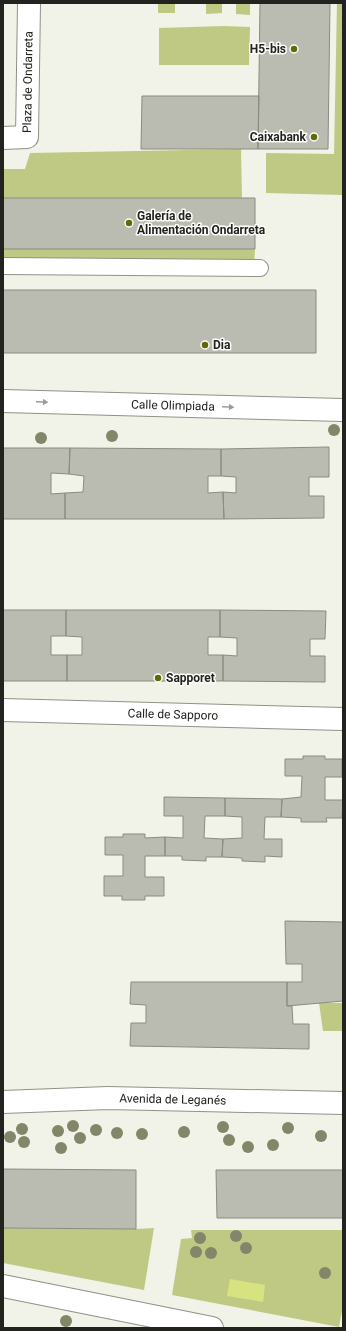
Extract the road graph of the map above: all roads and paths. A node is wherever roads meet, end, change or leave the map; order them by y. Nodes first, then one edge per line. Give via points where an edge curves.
1 (29, 3) edge
2 (3, 138) edge
3 (3, 266) edge
4 (260, 268) dead end
5 (3, 401) edge
6 (343, 410) edge
7 (3, 710) edge
8 (343, 719) edge
9 (3, 1102) edge
10 (343, 1103) edge
11 (3, 1286) edge
12 (154, 1323) edge
13 (212, 1328) edge

1 - 2 street, Plaza de Ondarreta via 27,137
3 - 4 street
5 -> 6 street, Calle Olimpiada
7 - 8 street, Calle de Sapporo
9 - 10 street, Avenida de Leganés via 108,1098
11 - 12 street
12 - 13 street

